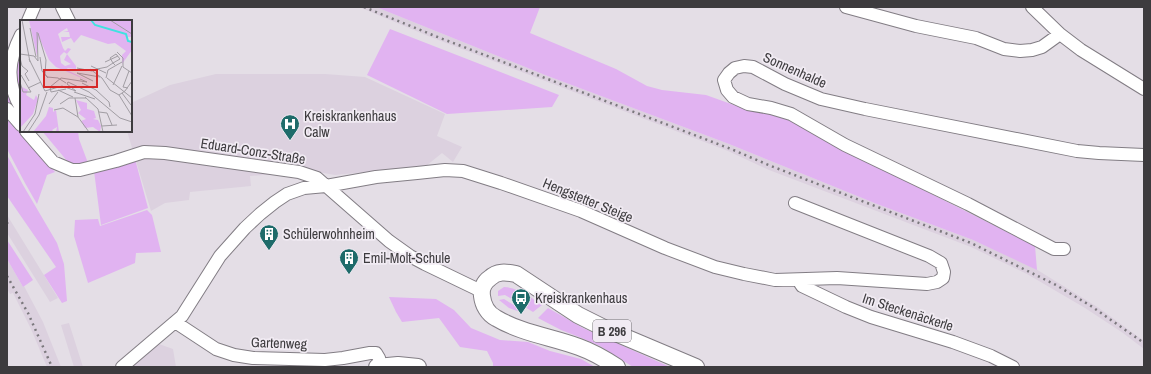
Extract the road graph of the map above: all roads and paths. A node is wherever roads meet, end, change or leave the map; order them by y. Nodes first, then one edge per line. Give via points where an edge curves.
1 (34, 7) edge
2 (62, 7) edge
3 (846, 7) edge
4 (1032, 7) edge
5 (28, 20) edge
6 (68, 20) edge
7 (1060, 34) junction
8 (20, 38) edge
9 (1144, 88) edge
10 (20, 106) edge
11 (7, 109) edge
12 (20, 124) edge
13 (27, 132) edge
14 (38, 132) edge
15 (1144, 155) edge
16 (72, 170) junction
17 (326, 186) junction
18 (795, 203) dead end
19 (1064, 249) dead end
20 (798, 280) junction
21 (481, 291) junction
22 (175, 322) junction
23 (381, 366) edge
24 (122, 367) edge
25 (377, 367) edge
26 (418, 367) edge
27 (617, 367) edge
28 (696, 367) edge
29 (1013, 367) edge

1 - 5 street
2 - 6 street
3 - 7 street via 916,26 976,38 1004,49 1032,50
4 - 7 street
7 - 9 street via 1098,61
8 - 10 street via 11,62 10,73 11,86
11 - 12 street
13 - 16 street via 53,162
14 - 16 street
15 - 19 street, Sonnenhalde via 1077,151 865,110 821,98 785,84 753,67 735,68 724,80 727,90 733,97 748,104 791,114 845,145 1054,249
16 - 17 street, Eduard-Conz-Straße via 144,152 165,152 299,172 317,178
17 - 20 street, Hengstetter Steige via 376,177 445,170 463,172 581,210 665,248 715,267 775,280
17 - 21 street, Eduard-Conz-Straße via 410,256
17 - 22 street, Hengstetter Steige via 304,188 287,194 260,214 220,256 182,316
18 - 20 street, Hengstetter Steige via 929,256 941,263 944,272 943,278 927,284 837,278
20 - 29 street, Im Steckenäckerle via 802,286 846,307 953,342
21 - 27 main road, B 296 via 486,309 495,318 582,347
21 - 28 main road, B 296 via 491,276 506,272 516,274 578,315
22 - 23 street, Gartenweg via 216,349 234,355 324,360 376,353
22 - 24 street, Hengstetter Steige
23 - 25 main road
23 - 26 main road

